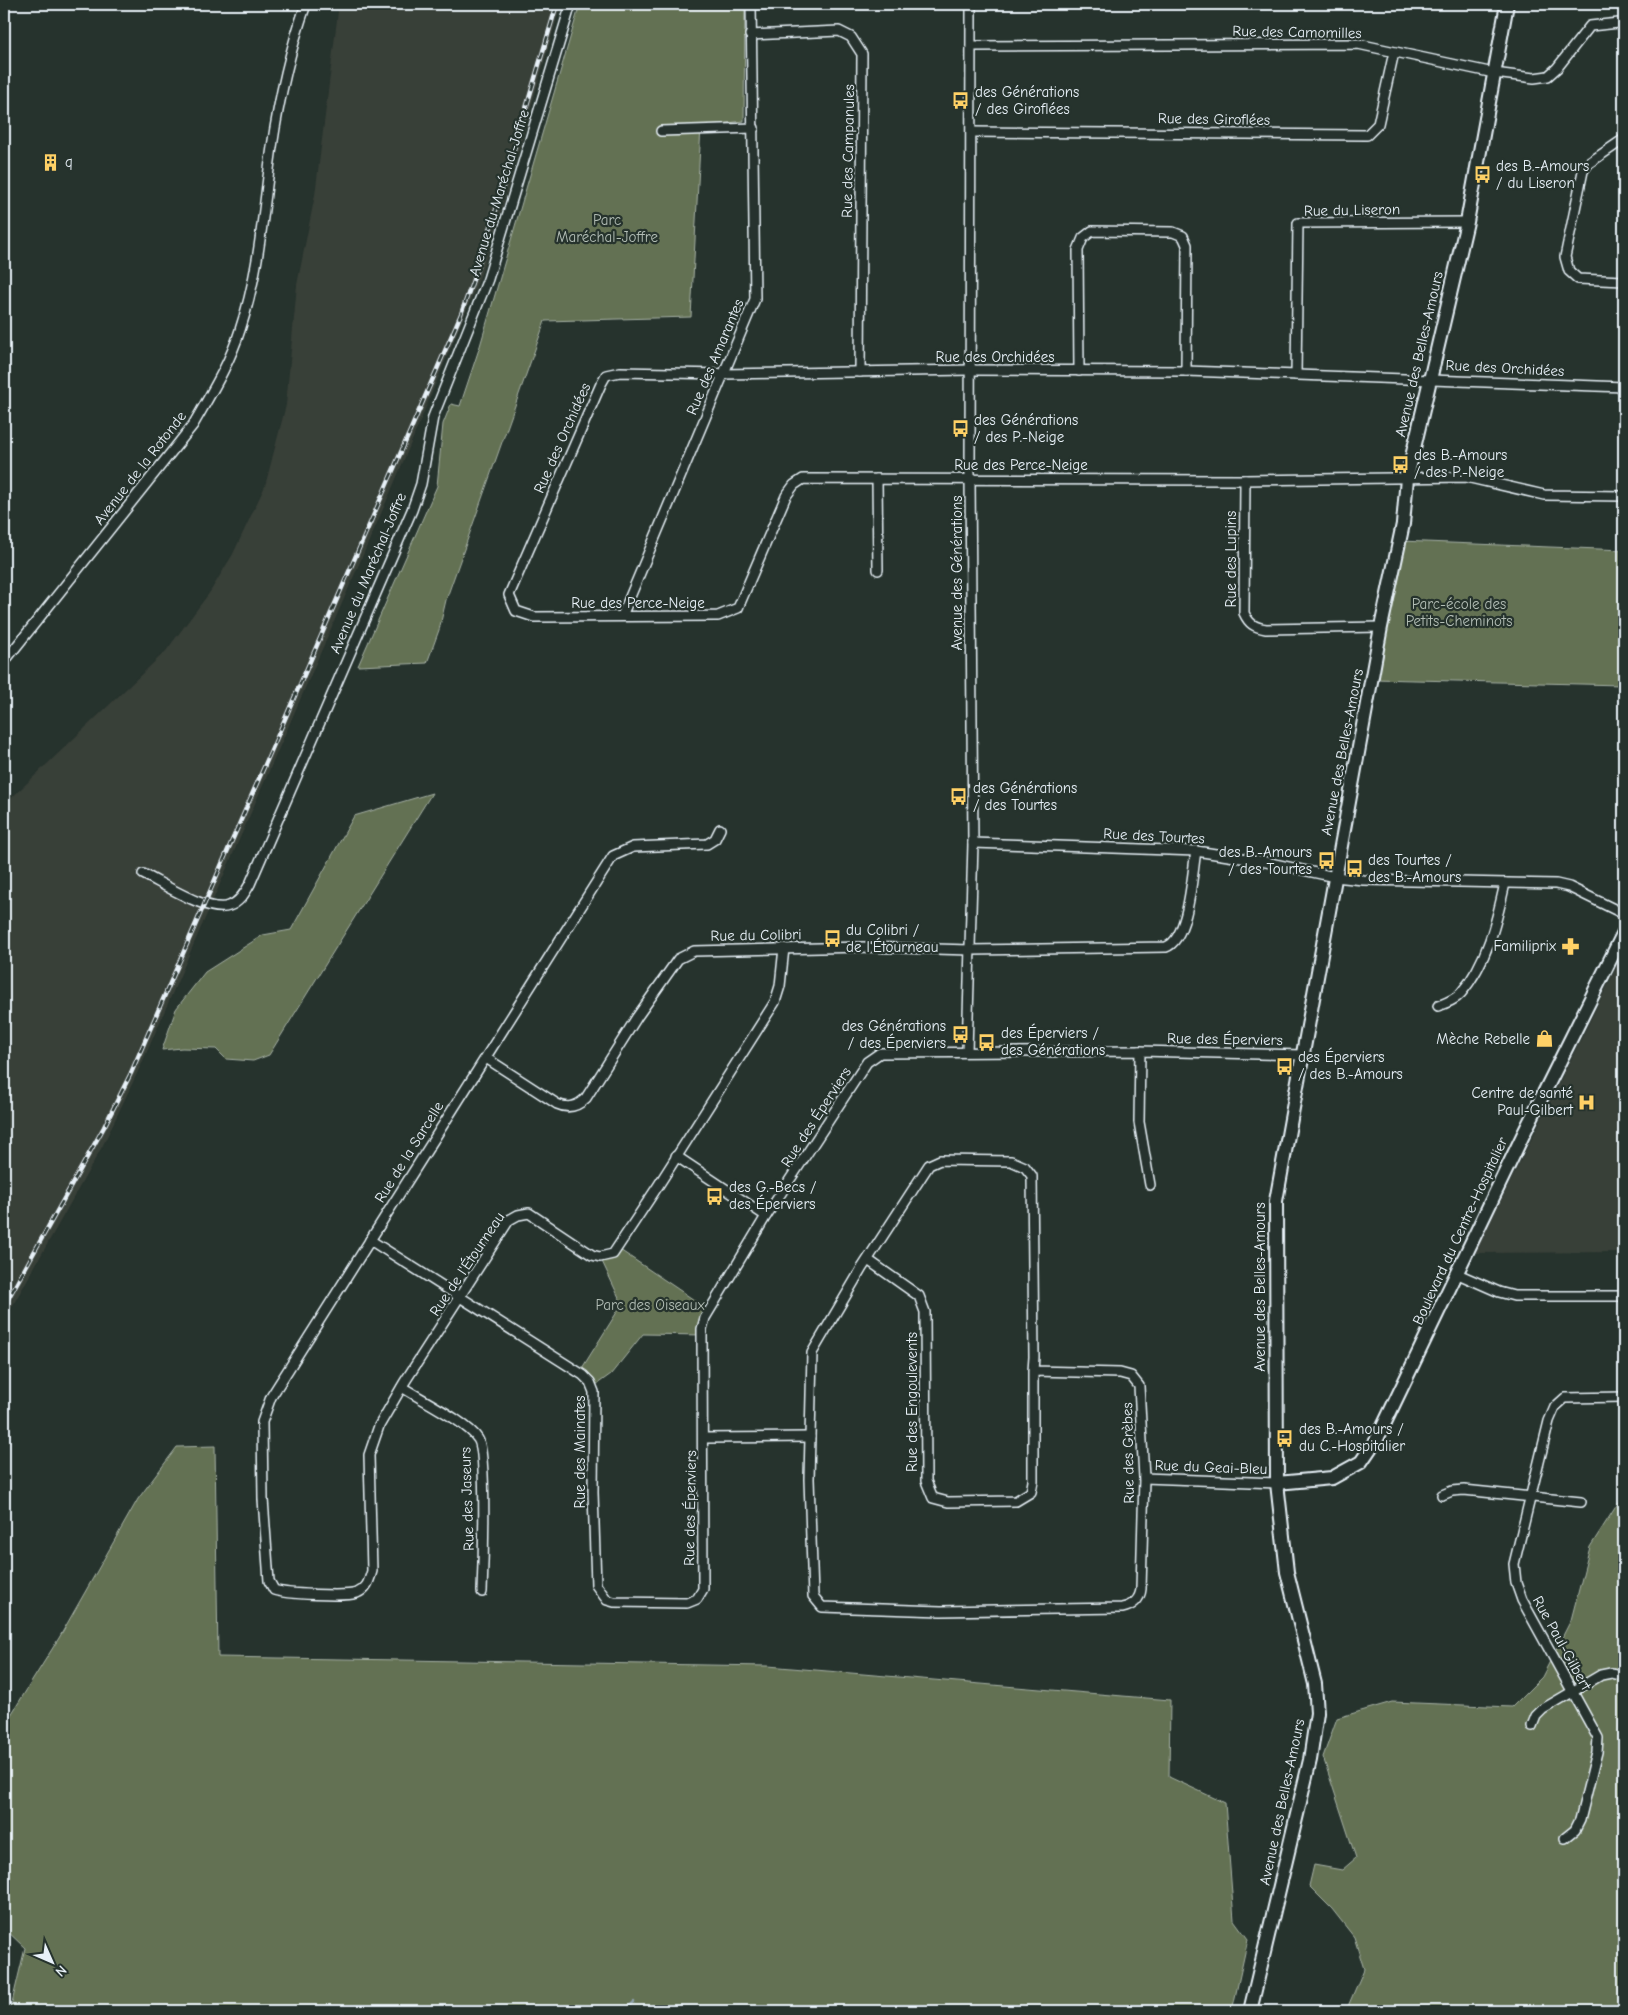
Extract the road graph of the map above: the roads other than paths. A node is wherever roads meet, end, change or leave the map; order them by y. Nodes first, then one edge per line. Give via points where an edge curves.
1 (306, 4) edge
2 (571, 4) edge
3 (751, 4) edge
4 (971, 4) edge
5 (1507, 4) edge
6 (1624, 25) edge
7 (750, 35) junction
8 (972, 46) junction
9 (1394, 52) junction
10 (1494, 73) junction
11 (754, 128) junction
12 (661, 131) dead end
13 (972, 132) junction
14 (1624, 139) edge
15 (1467, 222) junction
16 (1624, 281) edge
17 (970, 370) junction
18 (1079, 371) junction
19 (1186, 371) junction
20 (860, 372) junction
21 (722, 374) junction
22 (1296, 374) junction
23 (1431, 379) junction
24 (1624, 387) edge
25 (1407, 478) junction
26 (970, 479) junction
27 (877, 480) junction
28 (1245, 480) junction
29 (1624, 496) edge
30 (878, 570) dead end
31 (509, 595) joint
32 (622, 616) junction
33 (1381, 627) junction
34 (4, 662) edge
35 (720, 829) dead end
36 (974, 843) junction
37 (1196, 851) junction
38 (143, 874) dead end
39 (1335, 877) junction
40 (1506, 883) junction
41 (1624, 914) edge
42 (1624, 932) edge
43 (784, 948) junction
44 (970, 950) junction
45 (1438, 1006) dead end
46 (1140, 1050) junction
47 (967, 1051) junction
48 (1302, 1055) junction
49 (486, 1058) junction
50 (676, 1156) junction
51 (1150, 1185) dead end
52 (766, 1216) junction
53 (370, 1240) junction
54 (868, 1260) junction
55 (1458, 1274) junction
56 (1624, 1296) edge
57 (460, 1297) junction
58 (1033, 1371) junction
59 (402, 1387) junction
60 (1624, 1397) edge
61 (810, 1437) junction
62 (704, 1438) junction
63 (1144, 1478) junction
64 (1277, 1483) junction
65 (1442, 1495) dead end
66 (1531, 1497) junction
67 (1581, 1502) dead end
68 (274, 1590) joint
69 (482, 1592) dead end
70 (697, 1599) joint
71 (1622, 1675) dead end
72 (1573, 1692) junction
73 (1532, 1726) dead end
74 (1565, 1838) dead end
75 (1250, 2011) edge

1 - 34 street, Avenue de la Rotonde via 289,58 272,147 260,255 240,332 193,425
2 - 38 street, Avenue du Maréchal-Joffre via 488,279 433,417 421,484 412,510 250,884 239,900 220,908 199,902
3 - 7 street, Rue des Amarantes
4 - 8 street, Avenue des Générations
5 - 10 street, Avenue des Belles-Amours
6 - 10 street, Rue des Camomilles via 1590,26 1548,76 1534,78
7 - 11 street, Rue des Amarantes
7 - 20 street, Rue des Campanules via 839,31 851,37 862,54
8 - 9 street, Rue des Camomilles via 1358,44
8 - 13 street, Avenue des Générations
9 - 10 street, Rue des Camomilles
9 - 13 street, Rue des Giroflées via 1378,124 1367,135
10 - 15 street, Avenue des Belles-Amours
11 - 12 street
11 - 21 street, Rue des Amarantes via 755,299
13 - 17 street, Avenue des Générations
14 - 16 street via 1589,163 1583,171 1566,257 1569,271 1578,279
15 - 22 street, Rue du Liseron via 1298,223
15 - 23 street, Avenue des Belles-Amours
17 - 18 street, Rue des Orchidées
17 - 20 street, Rue des Orchidées
17 - 26 street, Avenue des Générations
18 - 19 street, Rue des Orchidées
18 - 19 street via 1078,250 1083,238 1092,231 1173,232 1183,236 1187,245
19 - 22 street, Rue des Orchidées
20 - 21 street, Rue des Orchidées
21 - 31 street, Rue des Orchidées via 620,372 606,375
21 - 32 street, Rue des Amarantes
22 - 23 street, Rue des Orchidées
23 - 24 street, Rue des Orchidées
23 - 25 street, Avenue des Belles-Amours
25 - 28 street, Rue des Perce-Neige
25 - 29 street, Rue des Perce-Neige via 1466,477 1544,495
25 - 33 street, Avenue des Belles-Amours via 1403,524
26 - 27 street, Rue des Perce-Neige
26 - 28 street, Rue des Perce-Neige
26 - 36 street, Avenue des Générations
27 - 30 street
27 - 32 street, Rue des Perce-Neige via 803,479 794,485 786,496 738,608 718,616
28 - 33 street, Rue des Lupins via 1244,613 1249,623 1266,628
31 - 32 street, Rue des Perce-Neige via 516,611 534,617
33 - 39 street, Avenue des Belles-Amours
35 - 49 street, Rue de la Sarcelle via 715,839 706,844 633,847 613,856
36 - 37 street, Rue des Tourtes
36 - 44 street, Avenue des Générations
37 - 39 street, Rue des Tourtes
37 - 44 street, Rue du Colibri via 1182,930 1172,945
39 - 40 street, Rue des Tourtes
39 - 48 street, Avenue des Belles-Amours
40 - 41 street, Rue des Tourtes via 1568,887
40 - 45 street via 1494,932 1474,974 1461,994
42 - 55 street, Boulevard du Centre-Hospitalier
43 - 44 street, Rue du Colibri
43 - 49 street, Rue du Colibri via 694,951 678,959 586,1098 576,1106 557,1104
43 - 50 street, Rue de l'Étourneau via 780,986 774,1002
44 - 47 street, Avenue des Générations
46 - 47 street, Rue des Éperviers
46 - 48 street, Rue des Éperviers
46 - 51 street via 1139,1122
47 - 52 street, Rue des Éperviers via 874,1055
48 - 64 street, Avenue des Belles-Amours via 1276,1201
49 - 53 street, Rue de la Sarcelle
50 - 52 street
50 - 57 street, Rue de l'Étourneau via 613,1254 592,1255 529,1213 518,1214 509,1220
52 - 62 street, Rue des Éperviers via 703,1325
53 - 57 street, Rue des Mainates
53 - 68 street, Rue de la Sarcelle via 271,1397 263,1417 263,1500 269,1581
54 - 58 street, Rue des Grèbes via 934,1162 1012,1161 1025,1167 1032,1176
54 - 58 street, Rue des Engoulevents via 919,1296 926,1312 926,1481 934,1498 948,1502 1016,1501 1031,1492
54 - 61 street, Rue des Grèbes via 812,1353
55 - 56 street via 1514,1296
55 - 64 street, Boulevard du Centre-Hospitalier via 1378,1437 1361,1462 1332,1478
57 - 59 street, Rue de l'Étourneau
57 - 70 street, Rue des Mainates via 583,1375 593,1387 596,1586 602,1595 614,1602 687,1603
58 - 63 street, Rue des Grèbes via 1131,1376 1140,1393
59 - 68 street, Rue de l'Étourneau via 379,1426 369,1455 372,1571 366,1587 356,1593 338,1596
59 - 69 street, Rue des Jaseurs via 469,1429 480,1441
60 - 66 street, Rue Paul-Gilbert via 1565,1398 1555,1407
61 - 62 street
61 - 63 street, Rue des Grèbes via 813,1596 822,1607 828,1608 1030,1610 1129,1607 1141,1590
62 - 70 street, Rue des Éperviers via 703,1589
63 - 64 street, Rue du Geai-Bleu
64 - 75 street, Avenue des Belles-Amours via 1287,1572 1315,1684 1318,1713 1310,1760
65 - 66 street via 1464,1490
66 - 67 street
66 - 72 street, Rue Paul-Gilbert via 1514,1564 1516,1583 1522,1600
71 - 72 street via 1611,1673 1601,1676
72 - 73 street via 1543,1709
72 - 74 street, Rue Paul-Gilbert via 1598,1738 1580,1820 1575,1830

